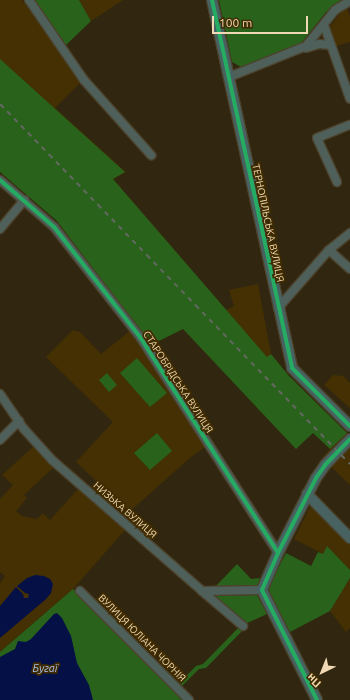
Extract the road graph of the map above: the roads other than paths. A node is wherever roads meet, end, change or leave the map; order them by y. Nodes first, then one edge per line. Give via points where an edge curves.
1 (29, 0) edge
2 (212, 0) edge
3 (350, 1) edge
4 (324, 25) junction
5 (331, 45) junction
6 (300, 50) junction
7 (229, 77) junction
8 (350, 99) edge
9 (350, 125) edge
10 (150, 155) dead end
11 (0, 180) edge
12 (337, 182) dead end
13 (24, 200) junction
14 (0, 229) edge
15 (350, 232) edge
16 (329, 250) junction
17 (350, 269) edge
18 (278, 308) junction
19 (0, 394) edge
20 (19, 421) junction
21 (350, 426) edge
22 (350, 439) edge
23 (0, 440) edge
24 (307, 494) junction
25 (350, 538) edge
26 (278, 553) junction
27 (262, 590) junction
28 (80, 591) dead end
29 (202, 591) junction
30 (243, 626) dead end
31 (189, 700) edge
32 (317, 700) edge

1 - 10 street via 84,80
2 - 7 main road, ТЕРНОПІЛЬСЬКА ВУЛИЦЯ
3 - 4 street via 335,10
4 - 5 street
4 - 6 street via 311,42
5 - 6 street via 319,44
5 - 8 street
6 - 7 street
7 - 18 main road, ТЕРНОПІЛЬСЬКА ВУЛИЦЯ
9 - 12 street via 318,138
11 - 13 street, СТАРОБРІДСЬКА ВУЛИЦЯ
13 - 14 street
13 - 26 street, СТАРОБРІДСЬКА ВУЛИЦЯ via 54,227 140,337
15 - 16 street
16 - 17 street
16 - 18 street
18 - 21 main road, ТЕРНОПІЛЬСЬКА ВУЛИЦЯ via 292,368
19 - 20 street, НИЗЬКА ВУЛИЦЯ
20 - 23 street
20 - 29 street, НИЗЬКА ВУЛИЦЯ via 52,460
22 - 24 main road via 323,468
24 - 25 main road
24 - 26 main road
26 - 27 main road
27 - 29 street
27 - 32 main road
28 - 31 street, ВУЛИЦЯ ЮЛІАНА ЧОРНІЯ
29 - 30 street, НИЗЬКА ВУЛИЦЯ

